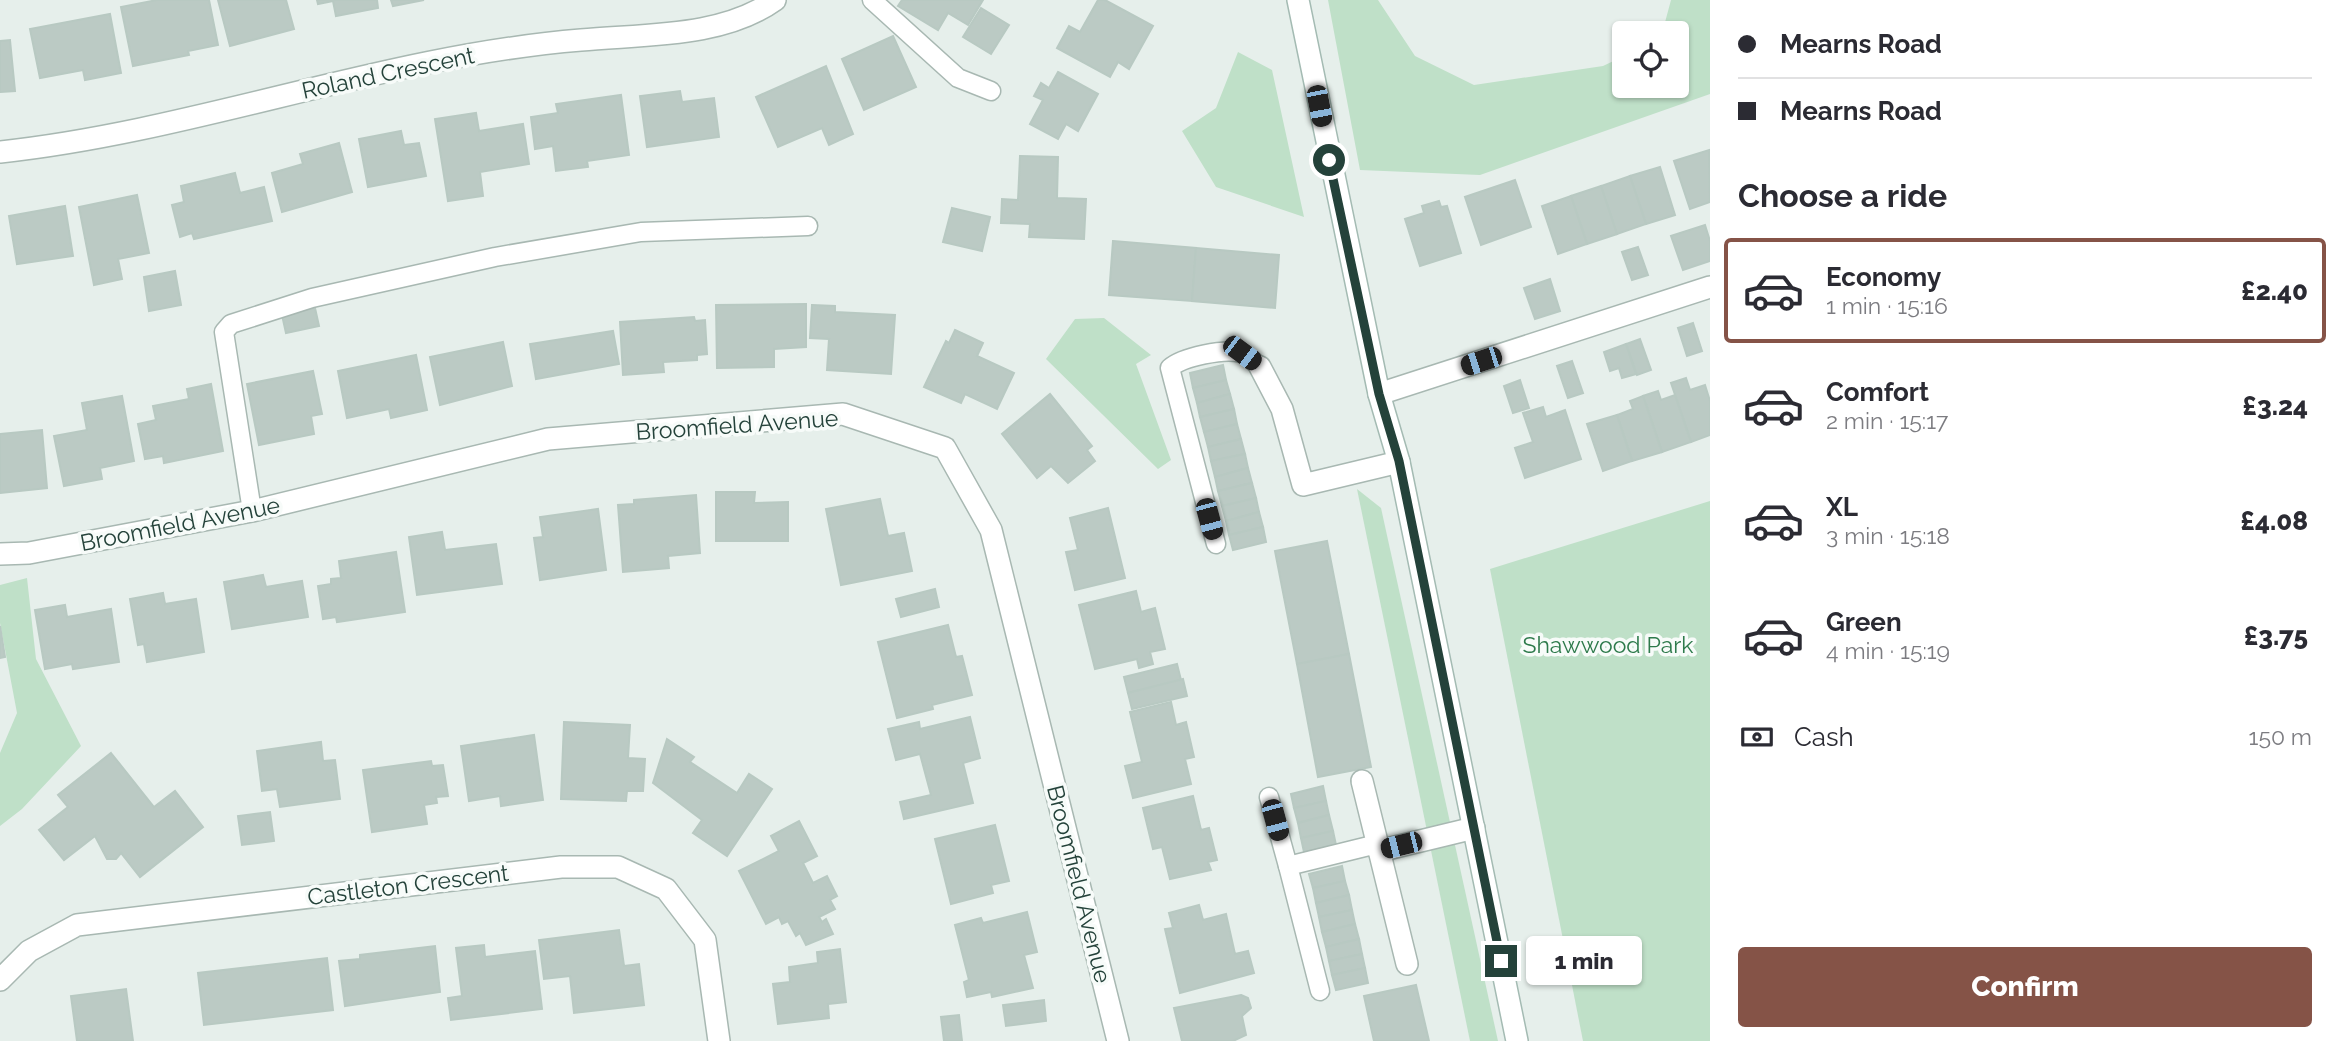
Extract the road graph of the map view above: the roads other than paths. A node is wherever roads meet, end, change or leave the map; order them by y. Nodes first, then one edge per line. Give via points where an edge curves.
1 (775, 0) edge
2 (873, 0) edge
3 (1298, 0) edge
4 (991, 91) dead end
5 (0, 152) edge
6 (808, 226) dead end
7 (1710, 287) edge
8 (1260, 367) joint
9 (1379, 394) junction
10 (1399, 461) junction
11 (252, 511) junction
12 (1216, 544) dead end
13 (0, 554) edge
14 (1362, 781) dead end
15 (1269, 797) dead end
16 (1474, 828) junction
17 (1378, 847) junction
18 (1288, 866) junction
19 (1407, 964) dead end
20 (0, 980) edge
21 (1321, 991) dead end
22 (719, 1041) edge
23 (1118, 1041) edge
24 (1517, 1041) edge

1 - 5 street, Roland Crescent via 754,15 687,31 539,43 375,73 64,145
2 - 4 lane via 958,78
3 - 9 street
6 - 11 lane via 641,232 495,257 312,298 231,324 224,332
7 - 9 street
8 - 10 street via 1282,409 1303,485
8 - 12 lane via 1242,353 1177,361 1170,368
9 - 10 street
10 - 16 street
11 - 13 street, Broomfield Avenue via 29,553
11 - 23 street, Broomfield Avenue via 548,439 843,414 945,448 991,530
14 - 17 street
15 - 18 lane
16 - 17 street
16 - 24 street
17 - 18 lane
17 - 19 street
18 - 21 lane
20 - 22 street, Castleton Crescent via 29,951 77,925 561,867 618,867 666,889 705,940

